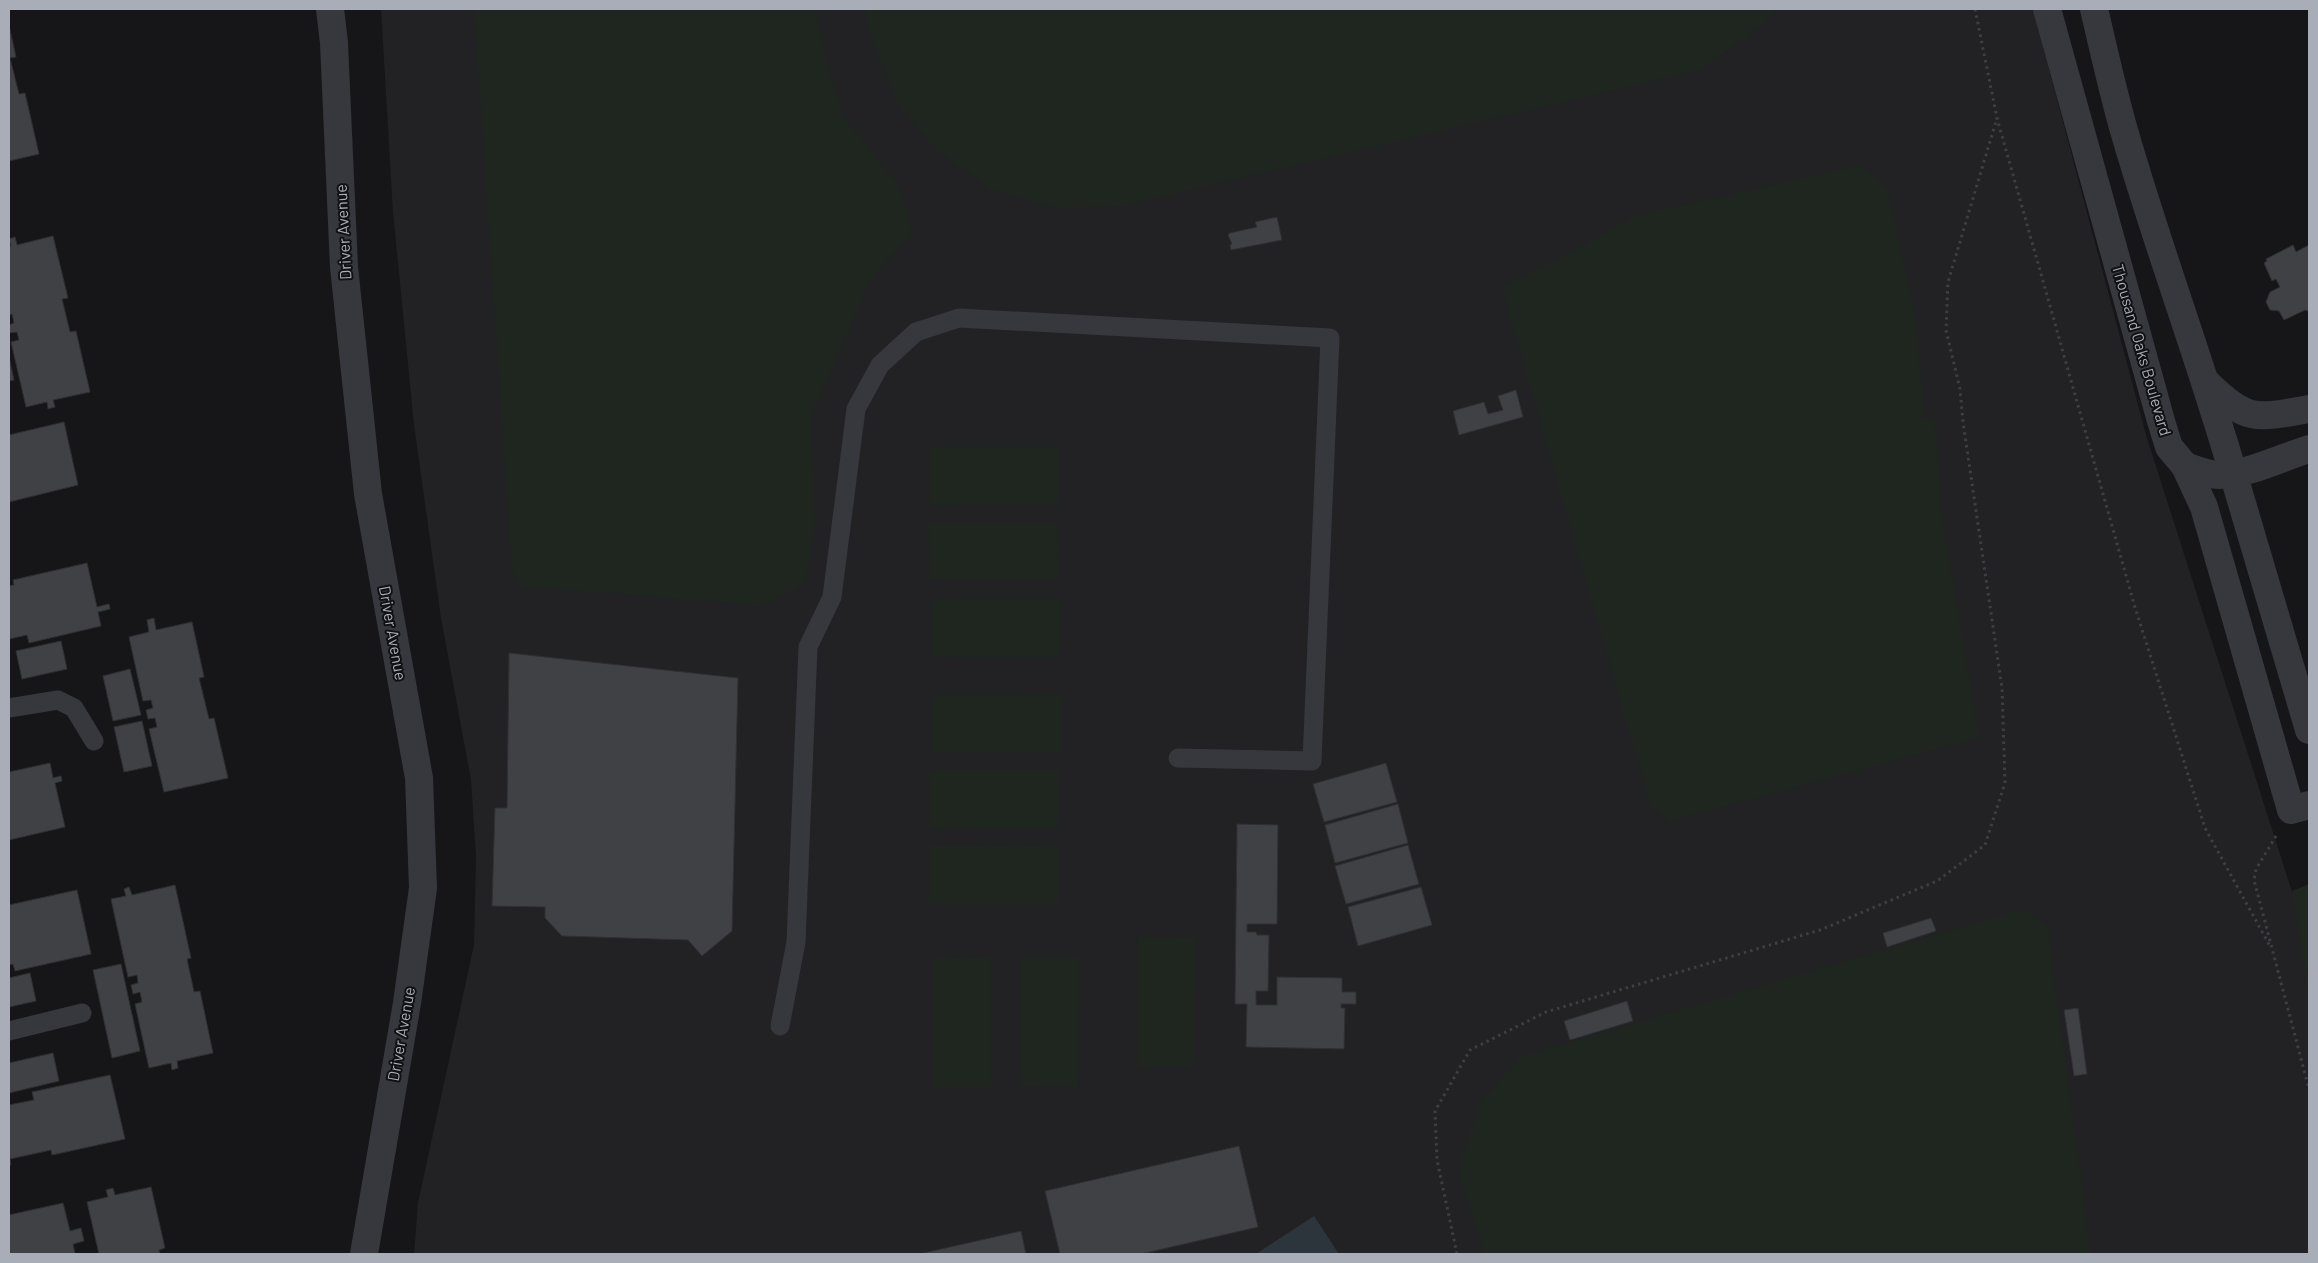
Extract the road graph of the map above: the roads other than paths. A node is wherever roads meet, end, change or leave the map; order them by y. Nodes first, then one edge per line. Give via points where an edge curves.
1 (330, 9) edge
2 (2047, 9) edge
3 (2094, 9) edge
4 (2207, 382) junction
5 (2309, 409) edge
6 (2309, 449) edge
7 (2185, 466) junction
8 (2233, 473) junction
9 (9, 708) edge
10 (2309, 730) edge
11 (94, 741) dead end
12 (1178, 758) dead end
13 (2300, 807) edge
14 (82, 1013) dead end
15 (780, 1026) dead end
16 (9, 1030) edge
17 (364, 1254) edge

1 - 17 street, Driver Avenue via 347,296 368,494 419,778 423,888
2 - 7 street, Thousand Oaks Boulevard via 2161,421 2169,447
3 - 4 street via 2124,132
4 - 5 street via 2227,403 2247,414 2265,417
4 - 8 street
6 - 8 street
7 - 8 street via 2207,474
7 - 13 street, Thousand Oaks Boulevard via 2204,507
8 - 10 street
9 - 11 lane via 58,700 74,708
12 - 15 lane via 1312,761 1330,338 959,318 916,332 880,365 856,409 832,596 808,647 796,942
14 - 16 lane

